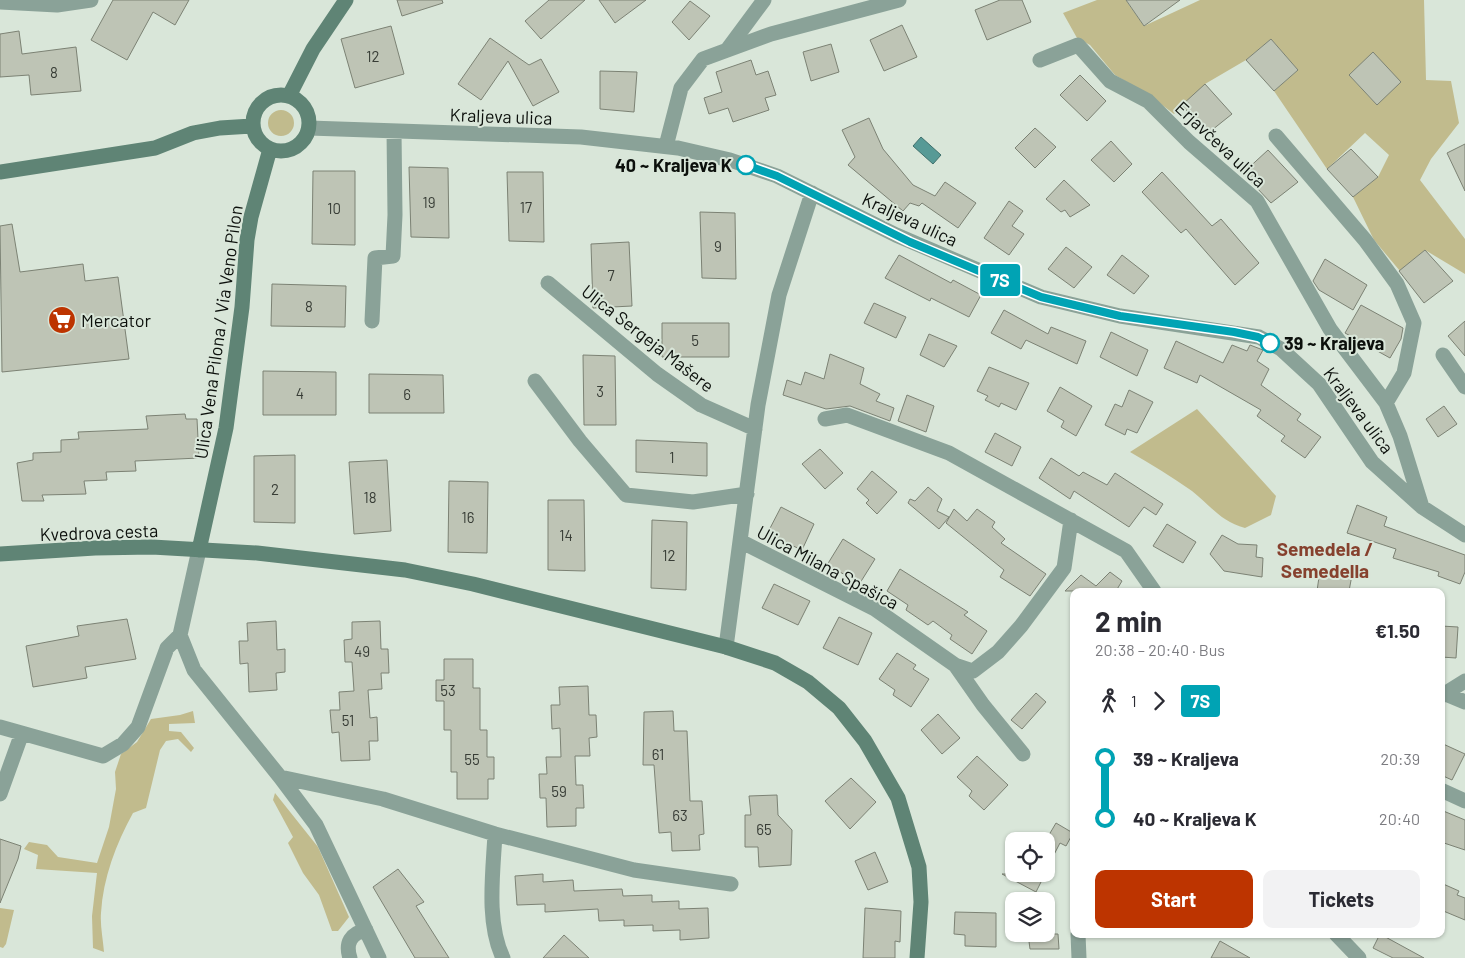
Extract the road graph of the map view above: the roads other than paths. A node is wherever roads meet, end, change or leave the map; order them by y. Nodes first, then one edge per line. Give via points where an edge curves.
1 (91, 0) edge
2 (346, 0) edge
3 (764, 0) edge
4 (899, 0) edge
5 (0, 2) edge
6 (727, 50) junction
7 (1040, 60) dead end
8 (289, 96) junction
9 (252, 126) junction
10 (309, 128) junction
11 (394, 131) junction
12 (1276, 136) dead end
13 (666, 146) junction
14 (270, 149) junction
15 (0, 172) edge
16 (812, 193) junction
17 (548, 283) dead end
18 (372, 321) dead end
19 (1443, 355) dead end
20 (535, 381) dead end
21 (1465, 387) edge
22 (1386, 403) junction
23 (825, 419) dead end
24 (755, 429) junction
25 (747, 494) junction
26 (1422, 506) junction
27 (1071, 520) junction
28 (1465, 535) edge
29 (740, 541) junction
30 (199, 550) junction
31 (0, 554) edge
32 (1152, 588) edge
33 (180, 635) junction
34 (726, 647) junction
35 (955, 665) junction
36 (1465, 681) edge
37 (1445, 692) edge
38 (1445, 695) edge
39 (1465, 702) edge
40 (0, 727) edge
41 (22, 733) junction
42 (1023, 754) dead end
43 (280, 777) junction
44 (1445, 792) edge
45 (0, 794) edge
46 (1465, 801) edge
47 (495, 834) junction
48 (731, 884) dead end
49 (366, 930) junction
50 (1078, 938) edge
51 (1340, 938) edge
52 (350, 958) edge
53 (379, 958) edge
54 (503, 958) edge
55 (917, 958) edge
56 (1079, 958) edge
57 (1359, 958) edge

1 - 5 street via 57,5
2 - 8 street via 313,49
3 - 6 street
4 - 6 street via 771,34
6 - 13 street via 702,59 681,88
7 - 22 street, Erjavčeva ulica via 1078,45 1110,81 1148,100 1189,142 1257,202 1330,329
8 - 9 street via 270,97 262,102
8 - 10 street via 307,109
9 - 14 street via 255,134
9 - 15 street via 193,134 155,148
10 - 11 street, Kraljeva ulica
10 - 14 street via 299,145 285,150
11 - 13 street, Kraljeva ulica via 581,137
11 - 18 street via 393,256 375,258
12 - 22 street via 1376,254 1397,284 1414,323 1404,373
13 - 16 street, Kraljeva ulica via 730,160 777,176
14 - 30 street, Ulica Vena Pilona / Via Veno Pilon via 250,217 226,428
16 - 24 street via 779,295
16 - 26 street, Kraljeva ulica via 896,235 1041,297 1120,316 1234,332 1266,341 1281,349 1319,384 1372,462
17 - 24 street, Ulica Sergeja Mašere via 657,374 701,405
19 - 21 street
20 - 25 street via 626,495 693,502
22 - 26 street, Erjavčeva ulica
23 - 27 street via 847,415 949,453
24 - 25 street
25 - 29 street
26 - 28 street
27 - 32 street via 1126,552
27 - 35 street via 1064,568 1021,626 998,652 973,671
29 - 34 street
29 - 35 street, Ulica Milana Spašica via 875,610
30 - 31 street, Kvedrova cesta via 95,548
30 - 33 street
30 - 34 street, Kvedrova cesta via 405,570
33 - 41 street via 167,648 138,727 124,744 104,756
33 - 43 street via 194,670
34 - 55 street, Kvedrova cesta via 775,663 808,682 839,708 865,741 898,798 919,867 922,902
35 - 42 street, Ulica Milana Spašica
36 - 37 street
38 - 39 street
40 - 41 street
41 - 45 street
43 - 47 street via 383,799
43 - 49 street via 316,825
44 - 46 street
47 - 48 street via 634,870
47 - 54 street via 492,882 496,942
49 - 52 street via 357,932 349,940 347,950
49 - 53 street
50 - 56 street
51 - 57 street

